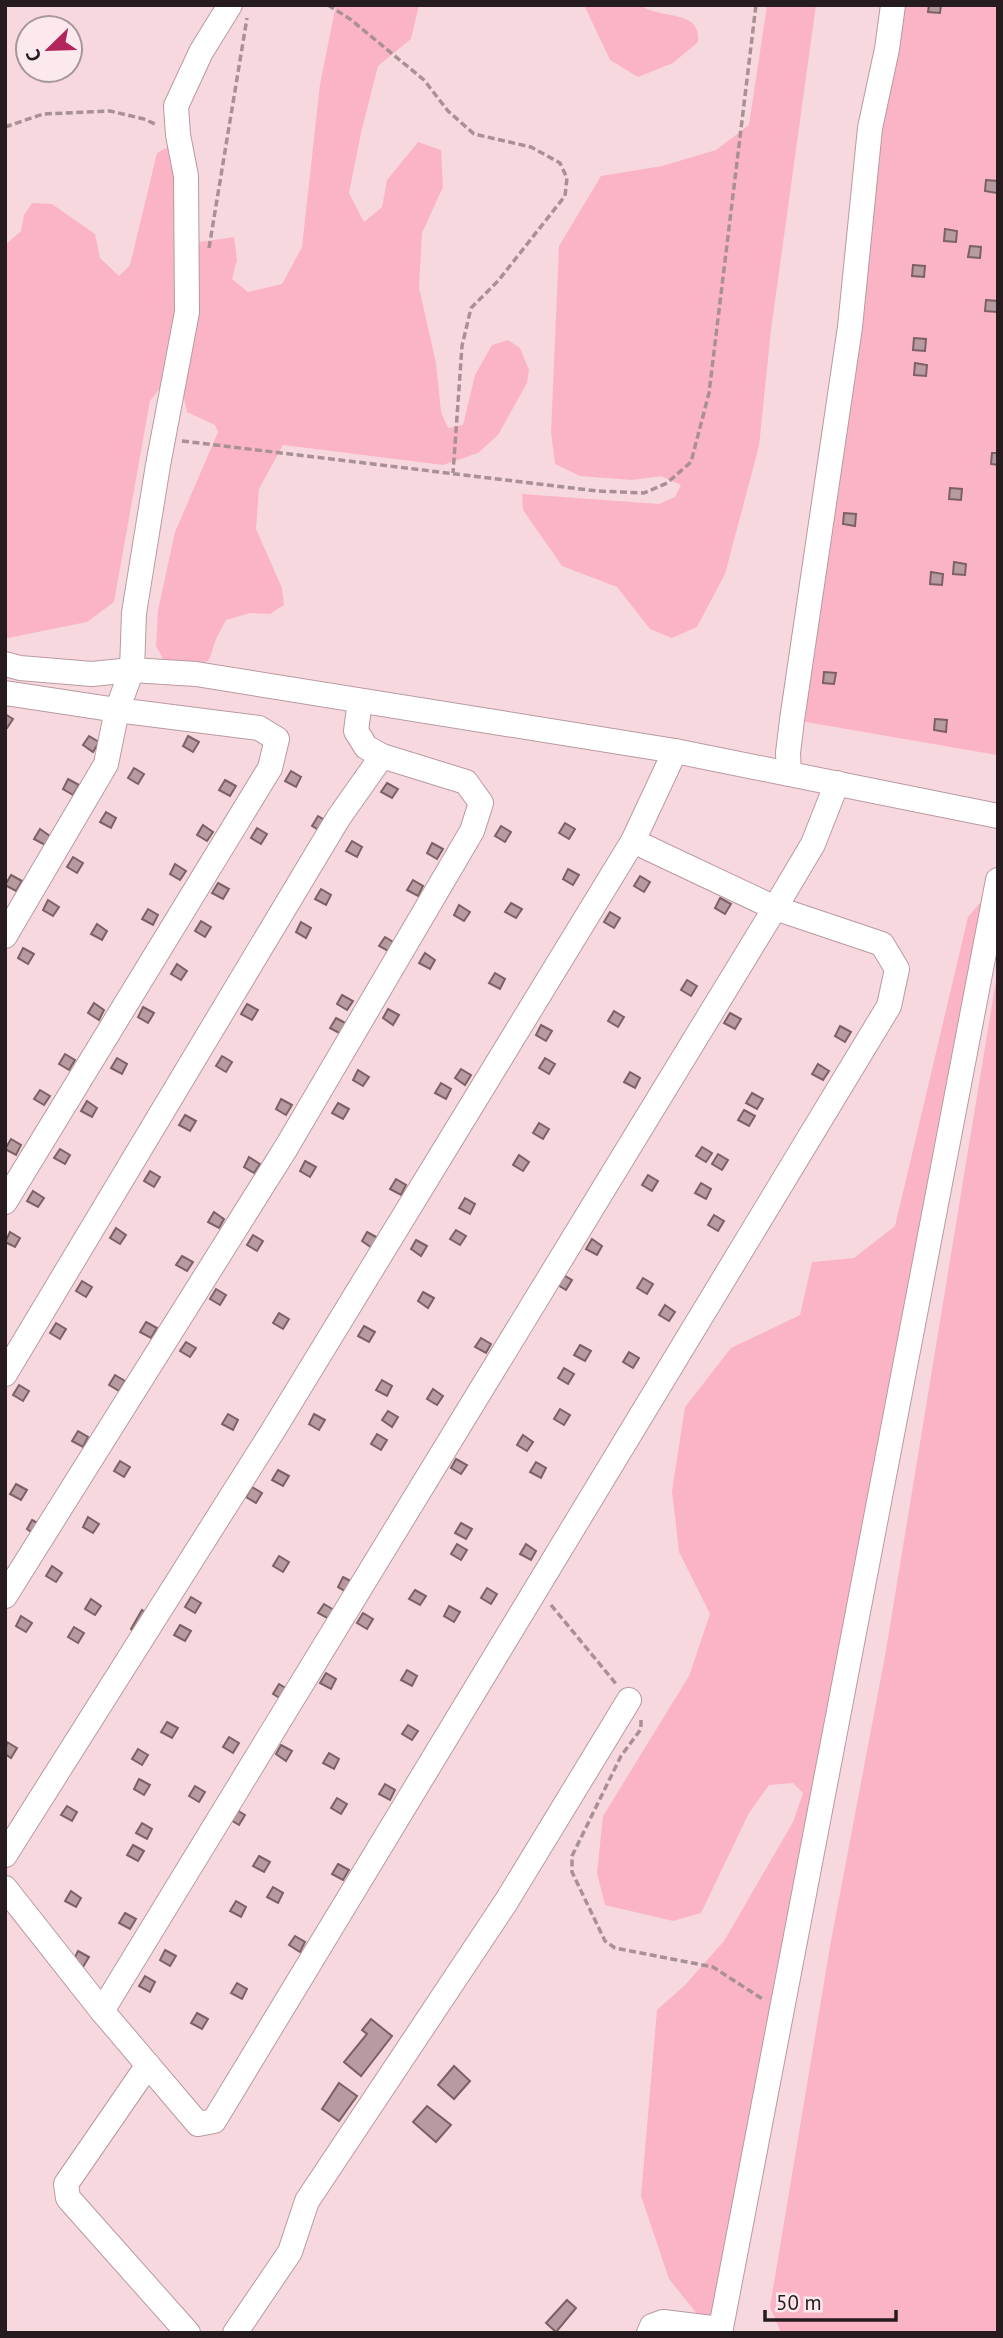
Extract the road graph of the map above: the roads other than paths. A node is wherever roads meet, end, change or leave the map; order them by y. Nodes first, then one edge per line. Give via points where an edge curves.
1 (230, 5) edge
2 (893, 5) edge
3 (5, 664) edge
4 (132, 670) junction
5 (5, 693) edge
6 (360, 701) junction
7 (117, 710) junction
8 (675, 751) junction
9 (382, 756) junction
10 (789, 774) junction
11 (837, 783) junction
12 (998, 816) edge
13 (633, 841) junction
14 (998, 880) edge
15 (775, 908) junction
16 (5, 936) edge
17 (5, 1202) edge
18 (5, 1374) edge
19 (5, 1596) edge
20 (629, 1700) road end
21 (5, 1855) edge
22 (5, 1888) edge
23 (102, 2011) junction
24 (148, 2065) junction
25 (720, 2331) edge
26 (188, 2333) edge
27 (235, 2333) edge
28 (649, 2333) edge

1 - 4 street via 176,106 188,199 187,312 134,613
2 - 10 street via 870,128 850,327 792,720
3 - 4 street via 92,674
4 - 6 street via 196,674
4 - 7 street
5 - 7 street
6 - 8 street
6 - 9 street via 356,731 366,747
7 - 16 street via 106,764
7 - 17 street via 259,728 277,739 270,768
8 - 10 street
8 - 13 street
9 - 18 street via 339,817
9 - 19 street via 466,782 481,803 472,831 286,1148
10 - 11 street
11 - 12 street
11 - 15 street via 813,844
13 - 15 street
13 - 21 street via 274,1429
14 - 25 street
15 - 23 street
15 - 24 street via 882,944 897,969 889,1006 214,2121 198,2124
20 - 27 street via 506,1902 307,2201 290,2252
22 - 23 street
23 - 24 street
24 - 26 street via 66,2185 68,2197
25 - 28 street via 663,2322 652,2326

